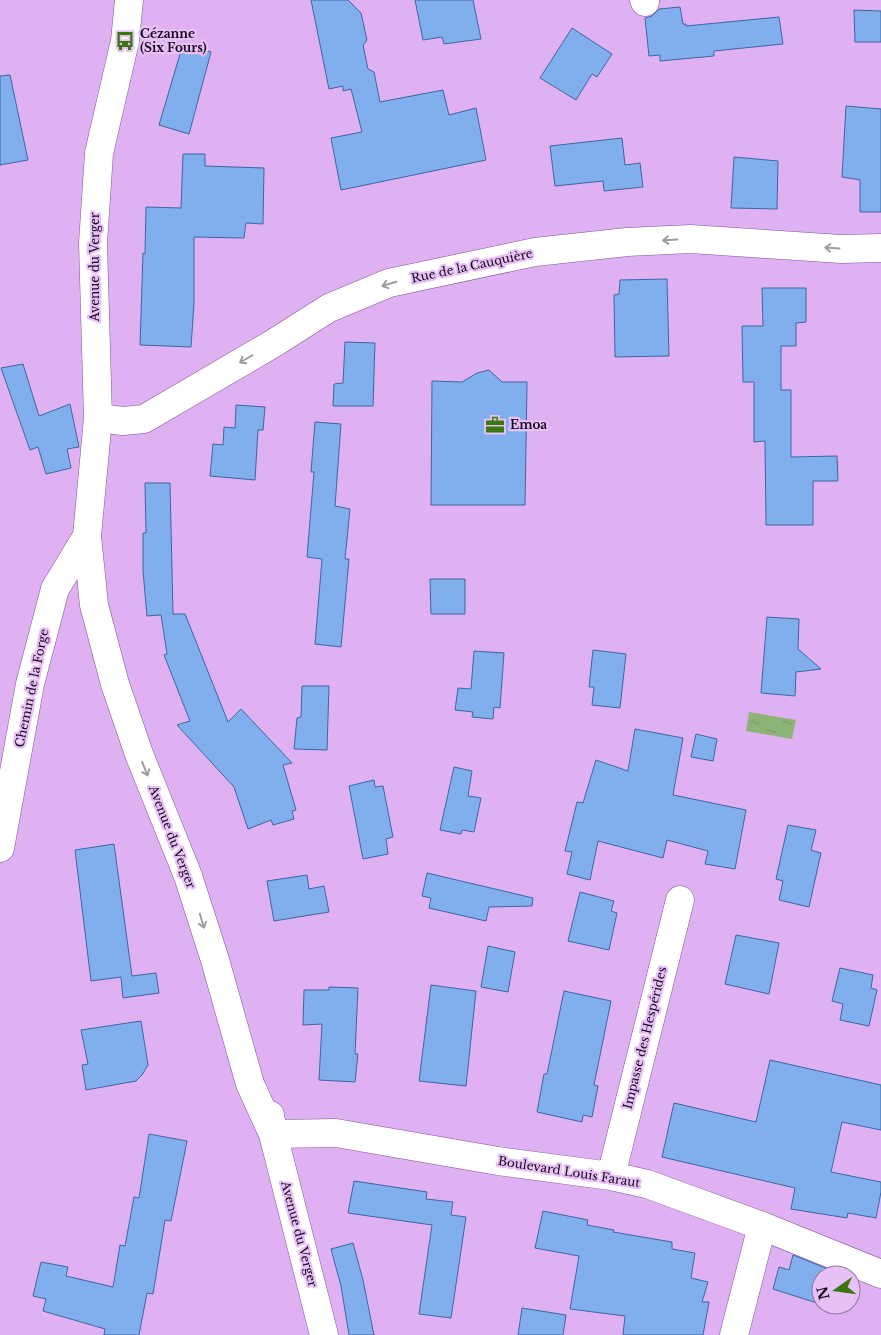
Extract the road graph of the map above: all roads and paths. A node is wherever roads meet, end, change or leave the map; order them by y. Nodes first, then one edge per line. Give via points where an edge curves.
1 (129, 0) edge
2 (881, 248) edge
3 (98, 418) junction
4 (87, 536) junction
5 (0, 848) edge
6 (680, 900) dead end
7 (273, 1134) junction
8 (611, 1176) junction
9 (762, 1226) junction
10 (881, 1274) edge
11 (324, 1335) edge
12 (734, 1335) edge

1 - 3 street, Avenue du Verger via 124,41 98,153 92,243
2 -> 3 street, Rue de la Cauquière via 841,249 690,239 627,242 535,252 389,283 329,308 144,419
3 - 4 street, Avenue du Verger
4 - 5 street, Chemin de la Forge via 55,589 30,684
4 - 7 street, Avenue du Verger via 130,678 203,863 233,959 266,1080
6 - 8 street, Impasse des Hespérides
7 - 8 street, Boulevard Louis Faraut via 336,1134 498,1162
7 - 11 street, Avenue du Verger
8 - 9 street, Boulevard Louis Faraut via 647,1184
9 - 10 street, Boulevard Louis Faraut
9 - 12 street

